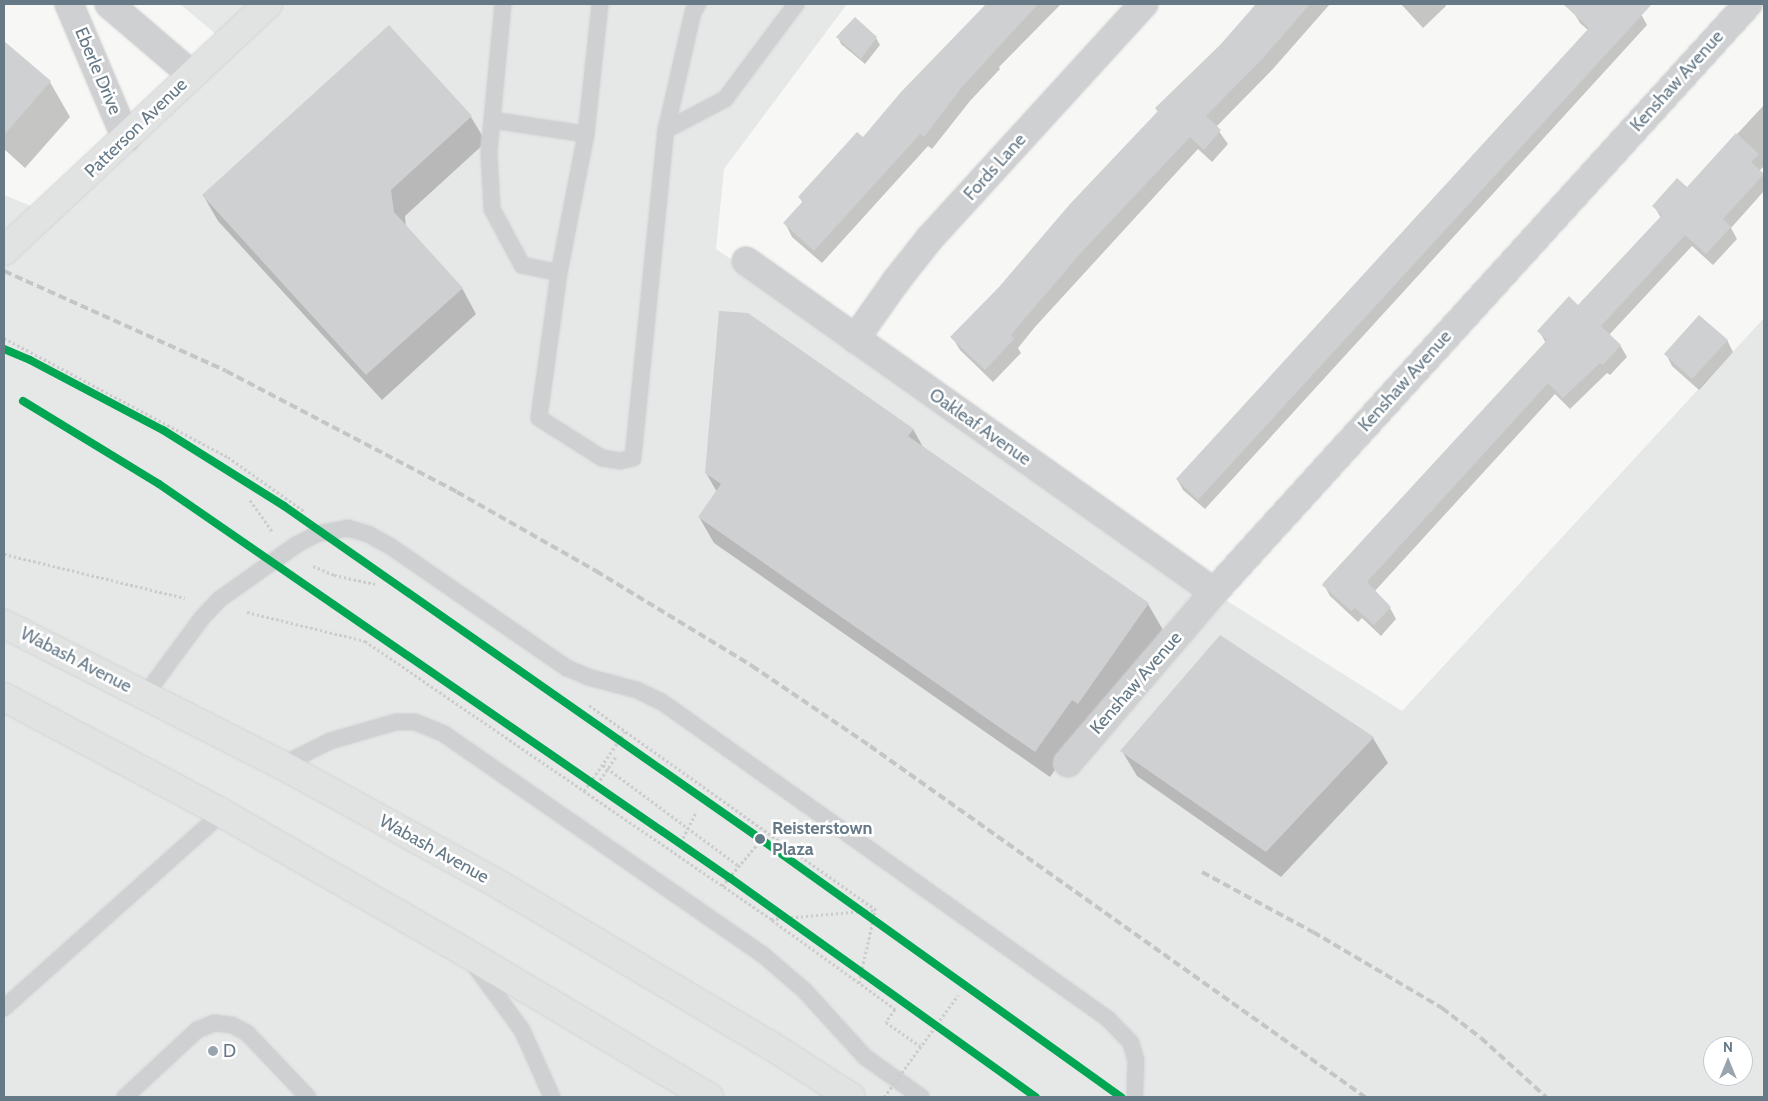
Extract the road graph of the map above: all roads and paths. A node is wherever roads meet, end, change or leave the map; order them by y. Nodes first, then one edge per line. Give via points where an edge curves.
1 (69, 4) edge
2 (109, 4) edge
3 (268, 4) edge
4 (503, 4) edge
5 (600, 4) edge
6 (698, 4) edge
7 (796, 4) edge
8 (1144, 4) edge
9 (1748, 4) edge
10 (192, 75) junction
11 (492, 120) junction
12 (666, 130) junction
13 (586, 134) junction
14 (126, 138) junction
15 (4, 251) edge
16 (746, 261) dead end
17 (559, 273) junction
18 (4, 338) edge
19 (855, 339) junction
20 (250, 500) dead end
21 (332, 530) junction
22 (274, 534) dead end
23 (4, 554) edge
24 (305, 562) dead end
25 (375, 584) dead end
26 (1214, 592) junction
27 (187, 598) dead end
28 (4, 609) edge
29 (4, 624) edge
30 (72, 659) junction
31 (146, 694) junction
32 (4, 697) edge
33 (584, 702) dead end
34 (625, 732) junction
35 (617, 755) dead end
36 (1068, 763) dead end
37 (282, 765) junction
38 (603, 765) junction
39 (608, 769) junction
40 (600, 780) dead end
41 (584, 791) dead end
42 (697, 811) dead end
43 (222, 813) junction
44 (688, 828) junction
45 (767, 833) junction
46 (683, 838) dead end
47 (739, 866) junction
48 (876, 910) junction
49 (771, 919) junction
50 (463, 950) junction
51 (859, 983) junction
52 (958, 995) dead end
53 (4, 1008) edge
54 (920, 1046) junction
55 (125, 1097) edge
56 (308, 1097) edge
57 (552, 1097) edge
58 (709, 1097) edge
59 (851, 1097) edge
60 (884, 1097) edge
61 (921, 1097) edge
62 (1135, 1097) edge

1 - 14 street, Eberle Drive
2 - 10 street
3 - 10 main road, Patterson Avenue
4 - 11 lane
5 - 13 lane
6 - 12 lane via 693,12
7 - 12 lane via 725,99
8 - 19 street, Fords Lane via 930,238
9 - 26 street, Kenshaw Avenue
10 - 14 main road, Patterson Avenue
11 - 13 lane
11 - 17 lane via 489,153 492,209 522,264
12 - 17 lane via 633,458 620,461 602,458 539,418
13 - 17 lane
14 - 15 main road, Patterson Avenue
16 - 19 street, Oakleaf Avenue
18 - 21 path via 228,457
19 - 26 street, Oakleaf Avenue
20 - 22 path
21 - 31 lane via 296,545 220,599 202,618
21 - 62 lane via 347,528 368,534 390,546 567,668 638,690 662,702 1108,1019 1131,1043 1136,1060
23 - 27 path
24 - 25 path via 334,575
26 - 36 street, Kenshaw Avenue
28 - 30 main road
29 - 30 main road, Wabash Avenue
30 - 31 main road, Wabash Avenue
31 - 37 main road, Wabash Avenue
32 - 43 main road
33 - 34 path
34 - 38 path
34 - 45 path
35 - 39 path
37 - 59 main road, Wabash Avenue via 500,885 770,1045
37 - 61 lane via 330,741 396,722 415,722 444,734 762,954 805,991 865,1057
38 - 39 path
38 - 41 path
39 - 40 path
39 - 44 path
42 - 44 path
43 - 50 main road
43 - 53 lane
44 - 46 path
44 - 47 path
45 - 47 path
45 - 48 path
47 - 49 path via 722,886
48 - 49 path
48 - 51 path
49 - 51 path
50 - 57 lane via 522,1030
50 - 58 main road
51 - 54 path via 895,1010 886,1022
52 - 54 path, bridge
54 - 60 path, bridge
55 - 56 lane via 197,1030 214,1023 232,1025 247,1033

